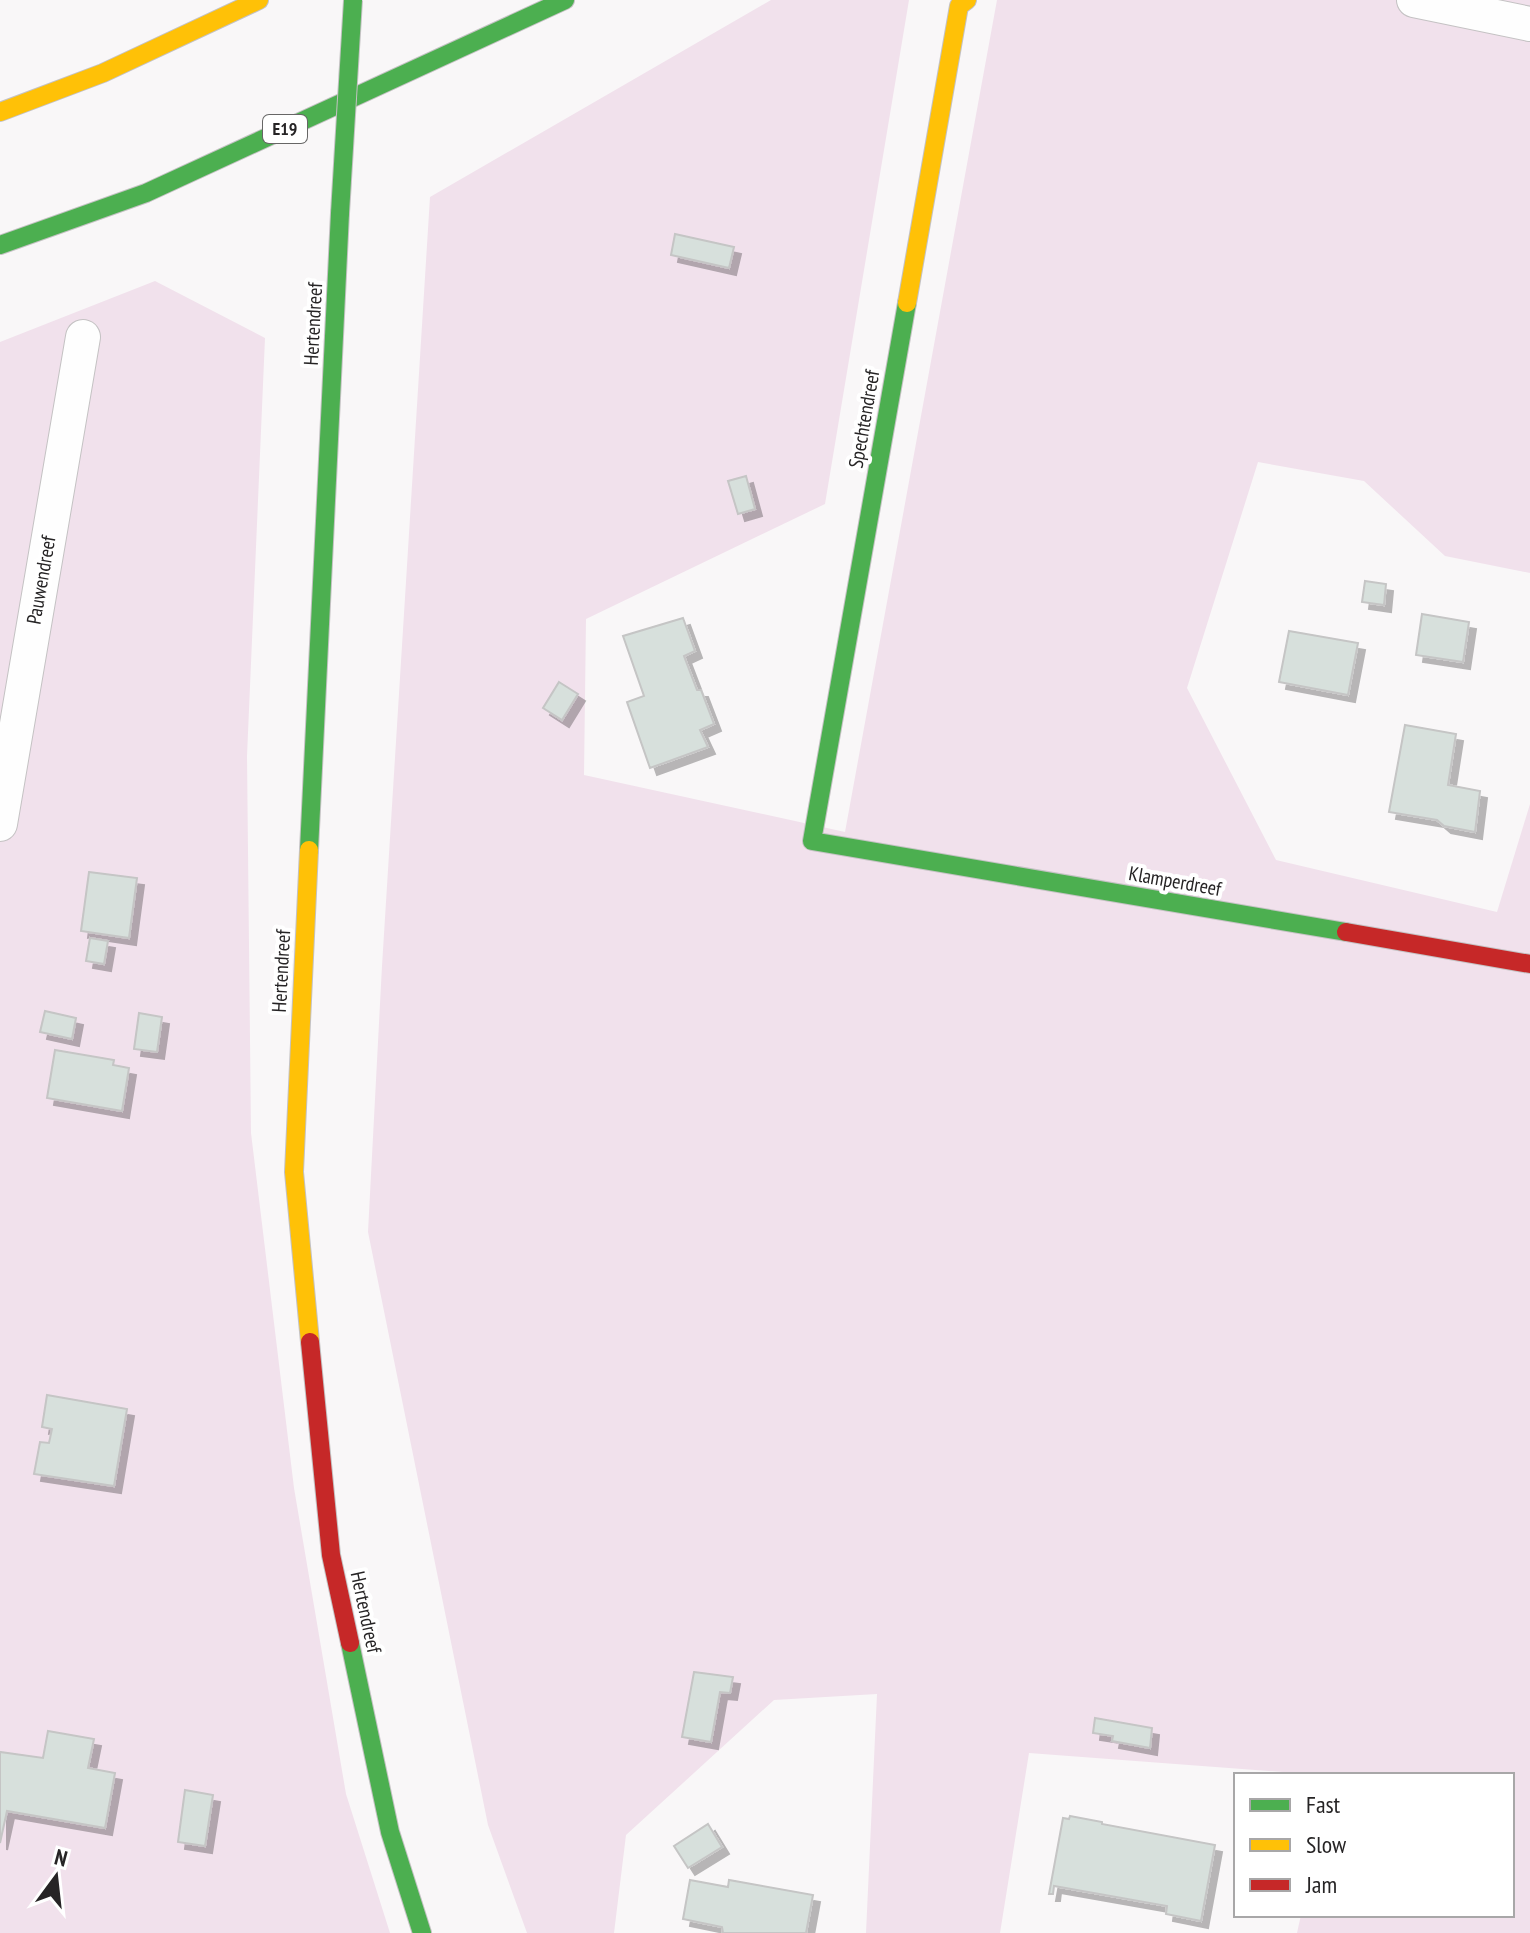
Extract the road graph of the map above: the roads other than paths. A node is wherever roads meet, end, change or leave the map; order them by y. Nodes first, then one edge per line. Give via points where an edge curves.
1 (259, 0) edge
2 (353, 0) edge
3 (565, 0) edge
4 (1414, 0) edge
5 (963, 3) edge
6 (1530, 24) edge
7 (0, 112) edge
8 (0, 245) edge
9 (83, 337) dead end
10 (0, 824) edge
11 (812, 841) joint
12 (1530, 964) edge
13 (422, 1933) edge

1 - 7 main road via 103,73
2 - 13 main road, Hertendreef, bridge via 294,1172 331,1555 390,1832
3 - 8 main road, E19 via 146,193
4 - 6 street
5 - 11 main road, Spechtendreef
9 - 10 street, Pauwendreef
11 - 12 main road, Klamperdreef

